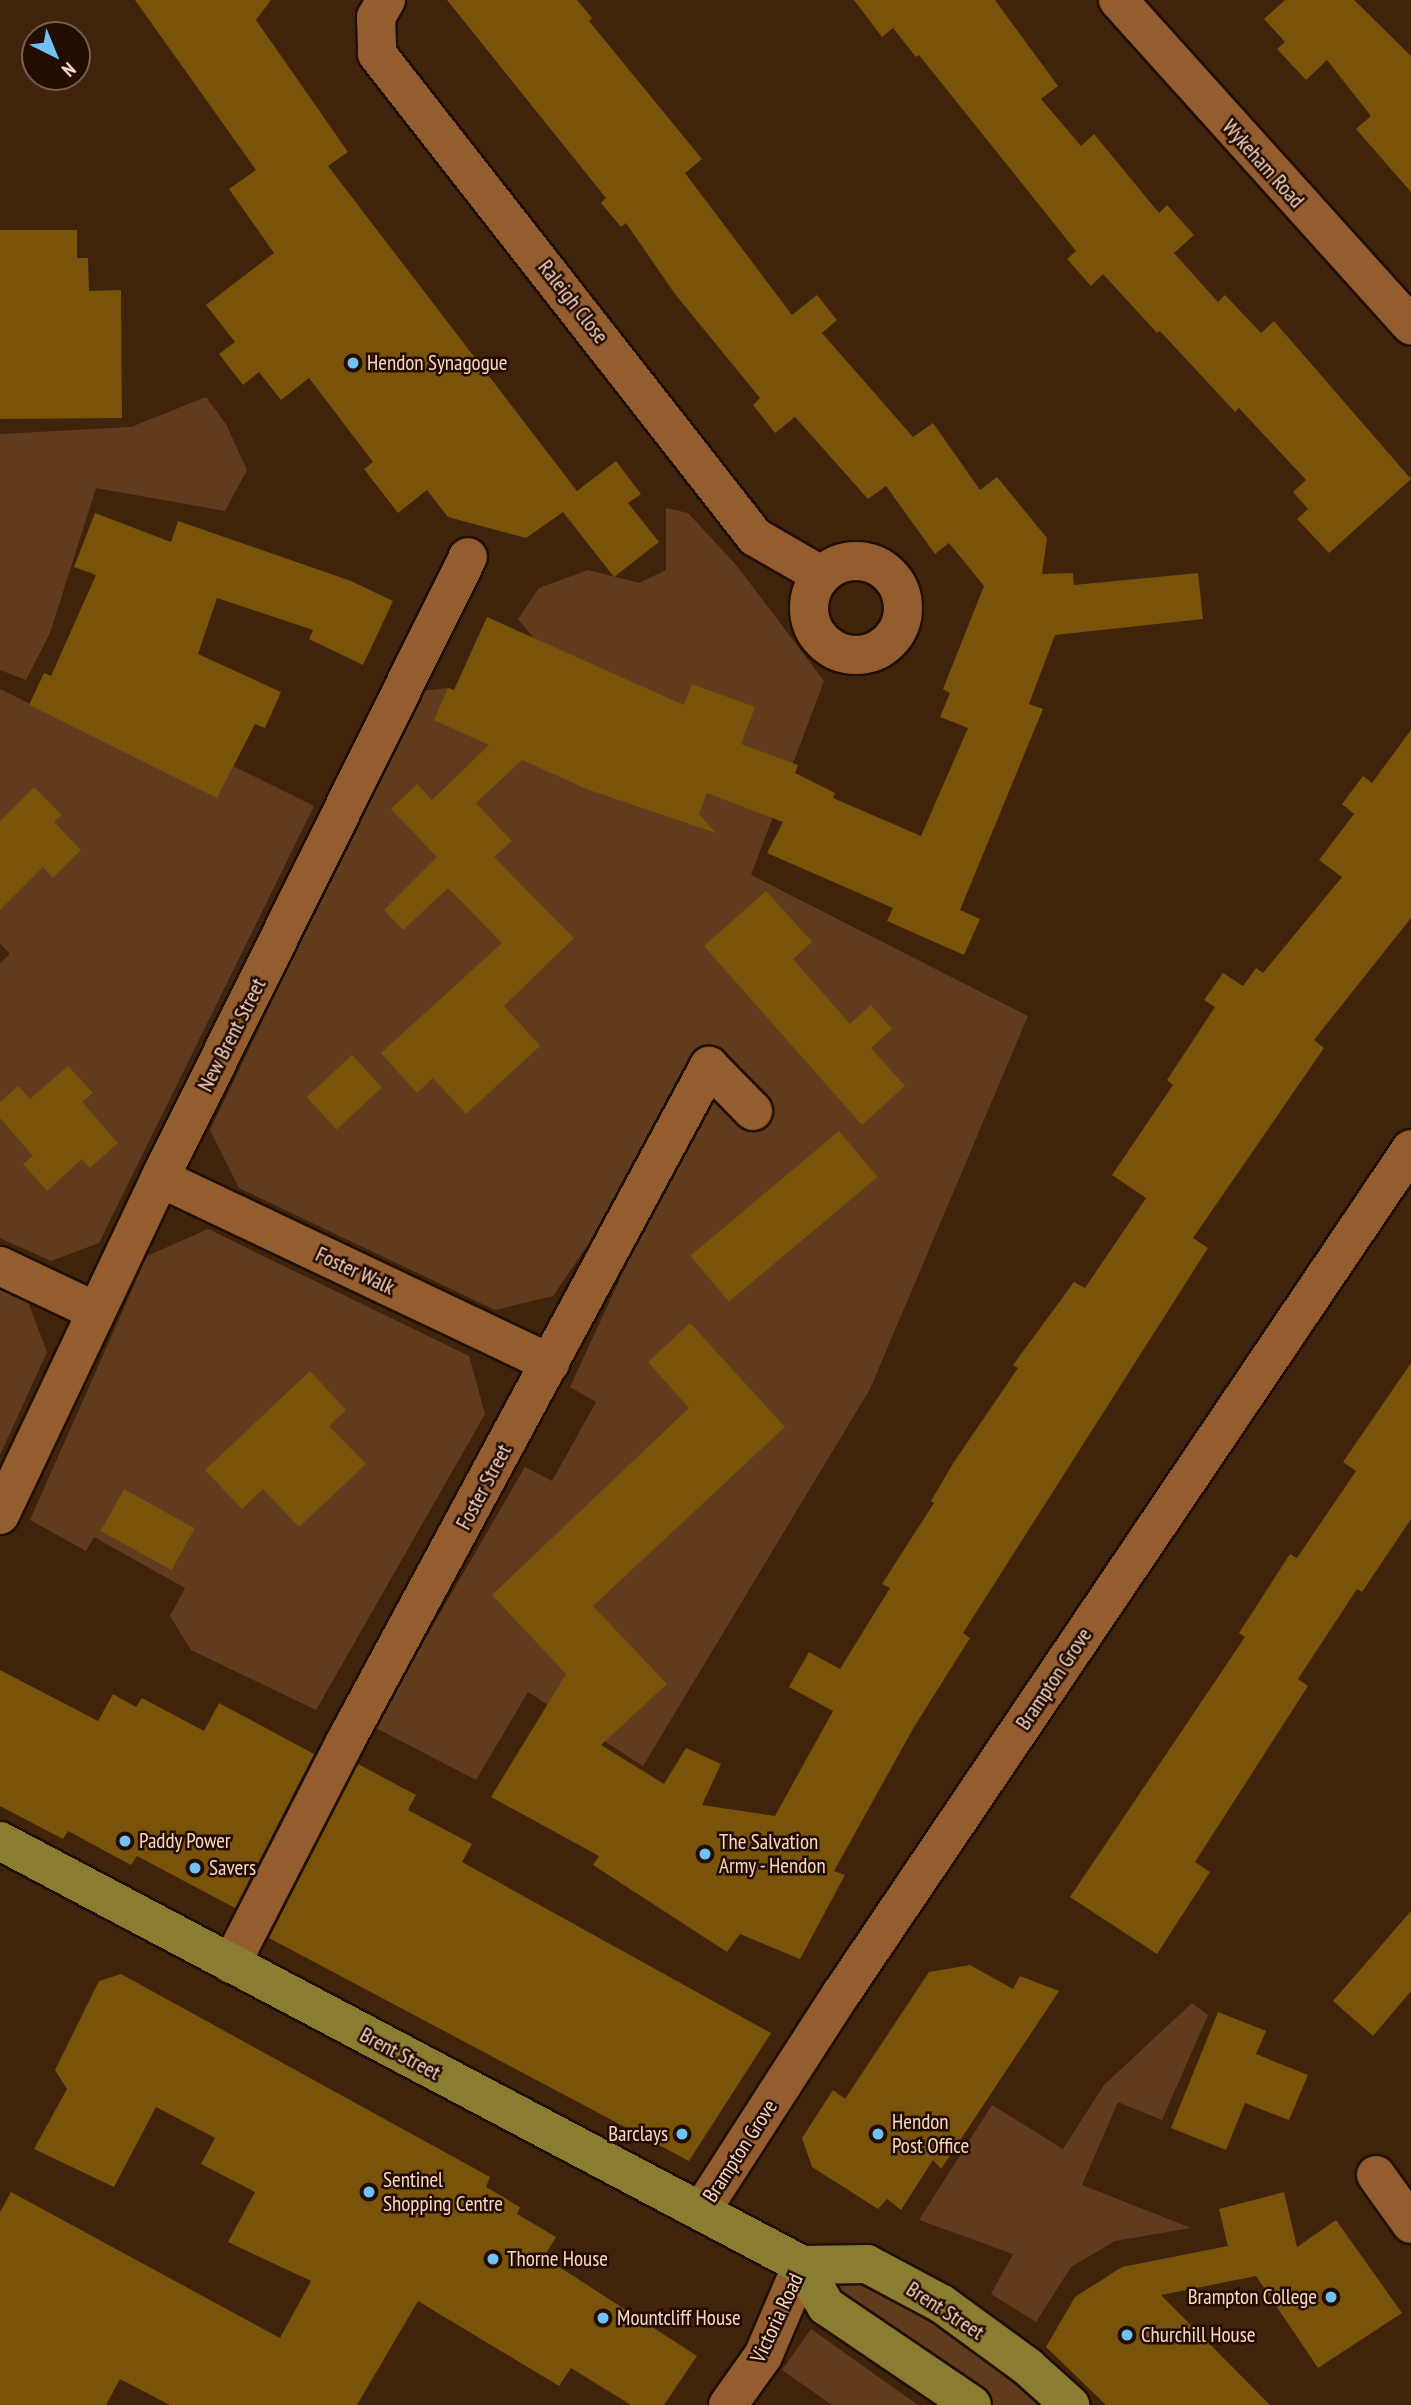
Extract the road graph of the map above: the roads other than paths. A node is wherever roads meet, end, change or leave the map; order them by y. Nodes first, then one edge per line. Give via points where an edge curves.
1 (386, 0) edge
2 (1127, 4) edge
3 (1411, 325) edge
4 (468, 557) dead end
5 (821, 575) dead end
6 (753, 1111) dead end
7 (1411, 1149) edge
8 (160, 1178) junction
9 (0, 1266) edge
10 (95, 1311) junction
11 (550, 1363) junction
12 (0, 1515) edge
13 (0, 1841) edge
14 (231, 1964) junction
15 (1376, 2175) dead end
16 (701, 2211) junction
17 (1411, 2224) edge
18 (802, 2264) junction
19 (728, 2405) edge
20 (972, 2405) edge
21 (1070, 2405) edge

1 - 5 street, Raleigh Close via 376,17 377,54 755,537
2 - 3 street, Wykeham Road
4 - 8 street, New Brent Street
6 - 11 street, Foster Street via 709,1066
7 - 16 street, Brampton Grove via 849,1983
8 - 10 street, New Brent Street
8 - 11 street, Foster Walk
9 - 10 street
10 - 12 street, New Brent Street
11 - 14 street, Foster Street
13 - 14 main road, Brent Street
14 - 16 main road, Brent Street
15 - 17 street
16 - 18 main road, Brent Street
18 - 19 street, Victoria Road via 763,2356
18 - 20 main road via 826,2306
18 - 21 main road, Brent Street via 867,2264 942,2304 1028,2367

